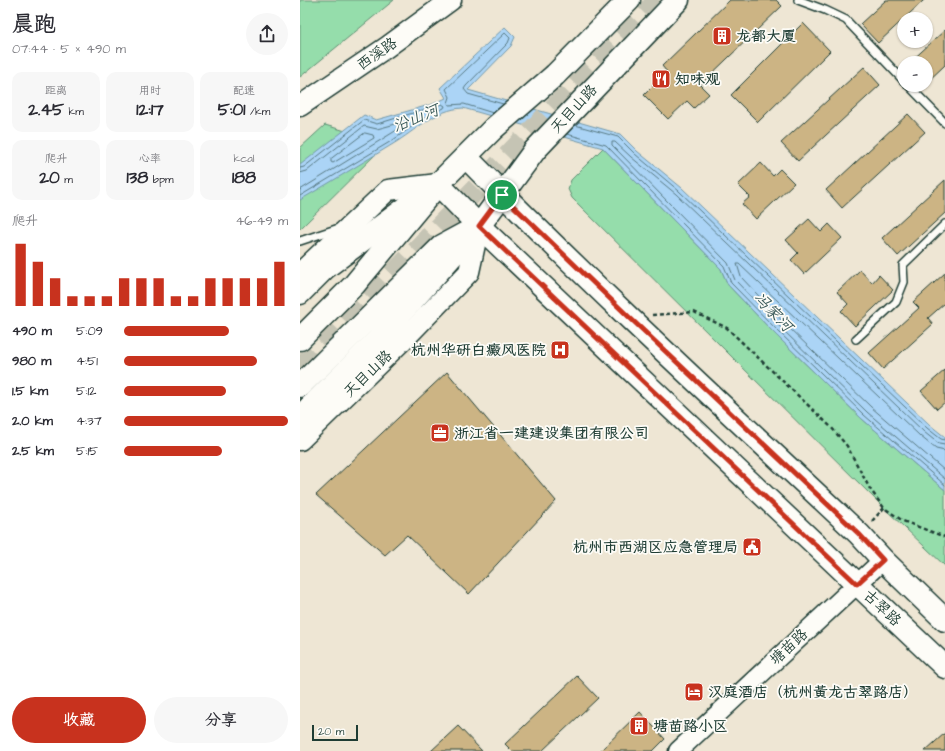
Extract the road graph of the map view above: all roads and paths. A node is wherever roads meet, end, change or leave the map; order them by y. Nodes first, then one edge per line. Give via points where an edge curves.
1 (451, 0) edge
2 (629, 0) edge
3 (678, 0) edge
4 (798, 0) edge
5 (897, 73) edge
6 (915, 92) edge
7 (300, 106) edge
8 (945, 123) edge
9 (466, 157) junction
10 (438, 184) junction
11 (502, 195) junction
12 (352, 224) junction
13 (945, 224) edge
14 (479, 226) junction
15 (300, 241) edge
16 (300, 273) edge
17 (300, 293) edge
18 (628, 316) junction
19 (300, 339) edge
20 (856, 339) dead end
21 (300, 386) edge
22 (300, 417) edge
23 (300, 440) edge
24 (945, 538) edge
25 (883, 560) junction
26 (857, 584) junction
27 (945, 620) edge
28 (945, 667) edge
29 (678, 751) edge

1 - 7 main road, 西溪路
2 - 9 main road, bridge via 556,76 494,128
3 - 11 main road, 天目山路 via 535,150
4 - 5 lane via 846,20
6 - 8 lane
9 - 10 main road
9 - 11 main road
10 - 12 main road via 388,190
10 - 14 main road, 古翠路
10 - 17 main road via 325,268
10 - 19 main road via 354,285
11 - 14 main road, 天目山路
11 - 18 main road
12 - 15 lane
12 - 16 main road
13 - 20 lane via 903,265 904,282 896,302
14 - 21 main road, 天目山路 via 442,246
14 - 22 main road via 377,340
14 - 23 main road, 天目山路 via 469,272
14 - 26 main road, 古翠路
18 - 24 path via 694,312 727,328 831,427 847,446 870,489 884,508 903,521
18 - 25 main road via 859,534
25 - 26 street, 塘苗路
25 - 27 main road
26 - 28 main road, 古翠路
26 - 29 street, 塘苗路

